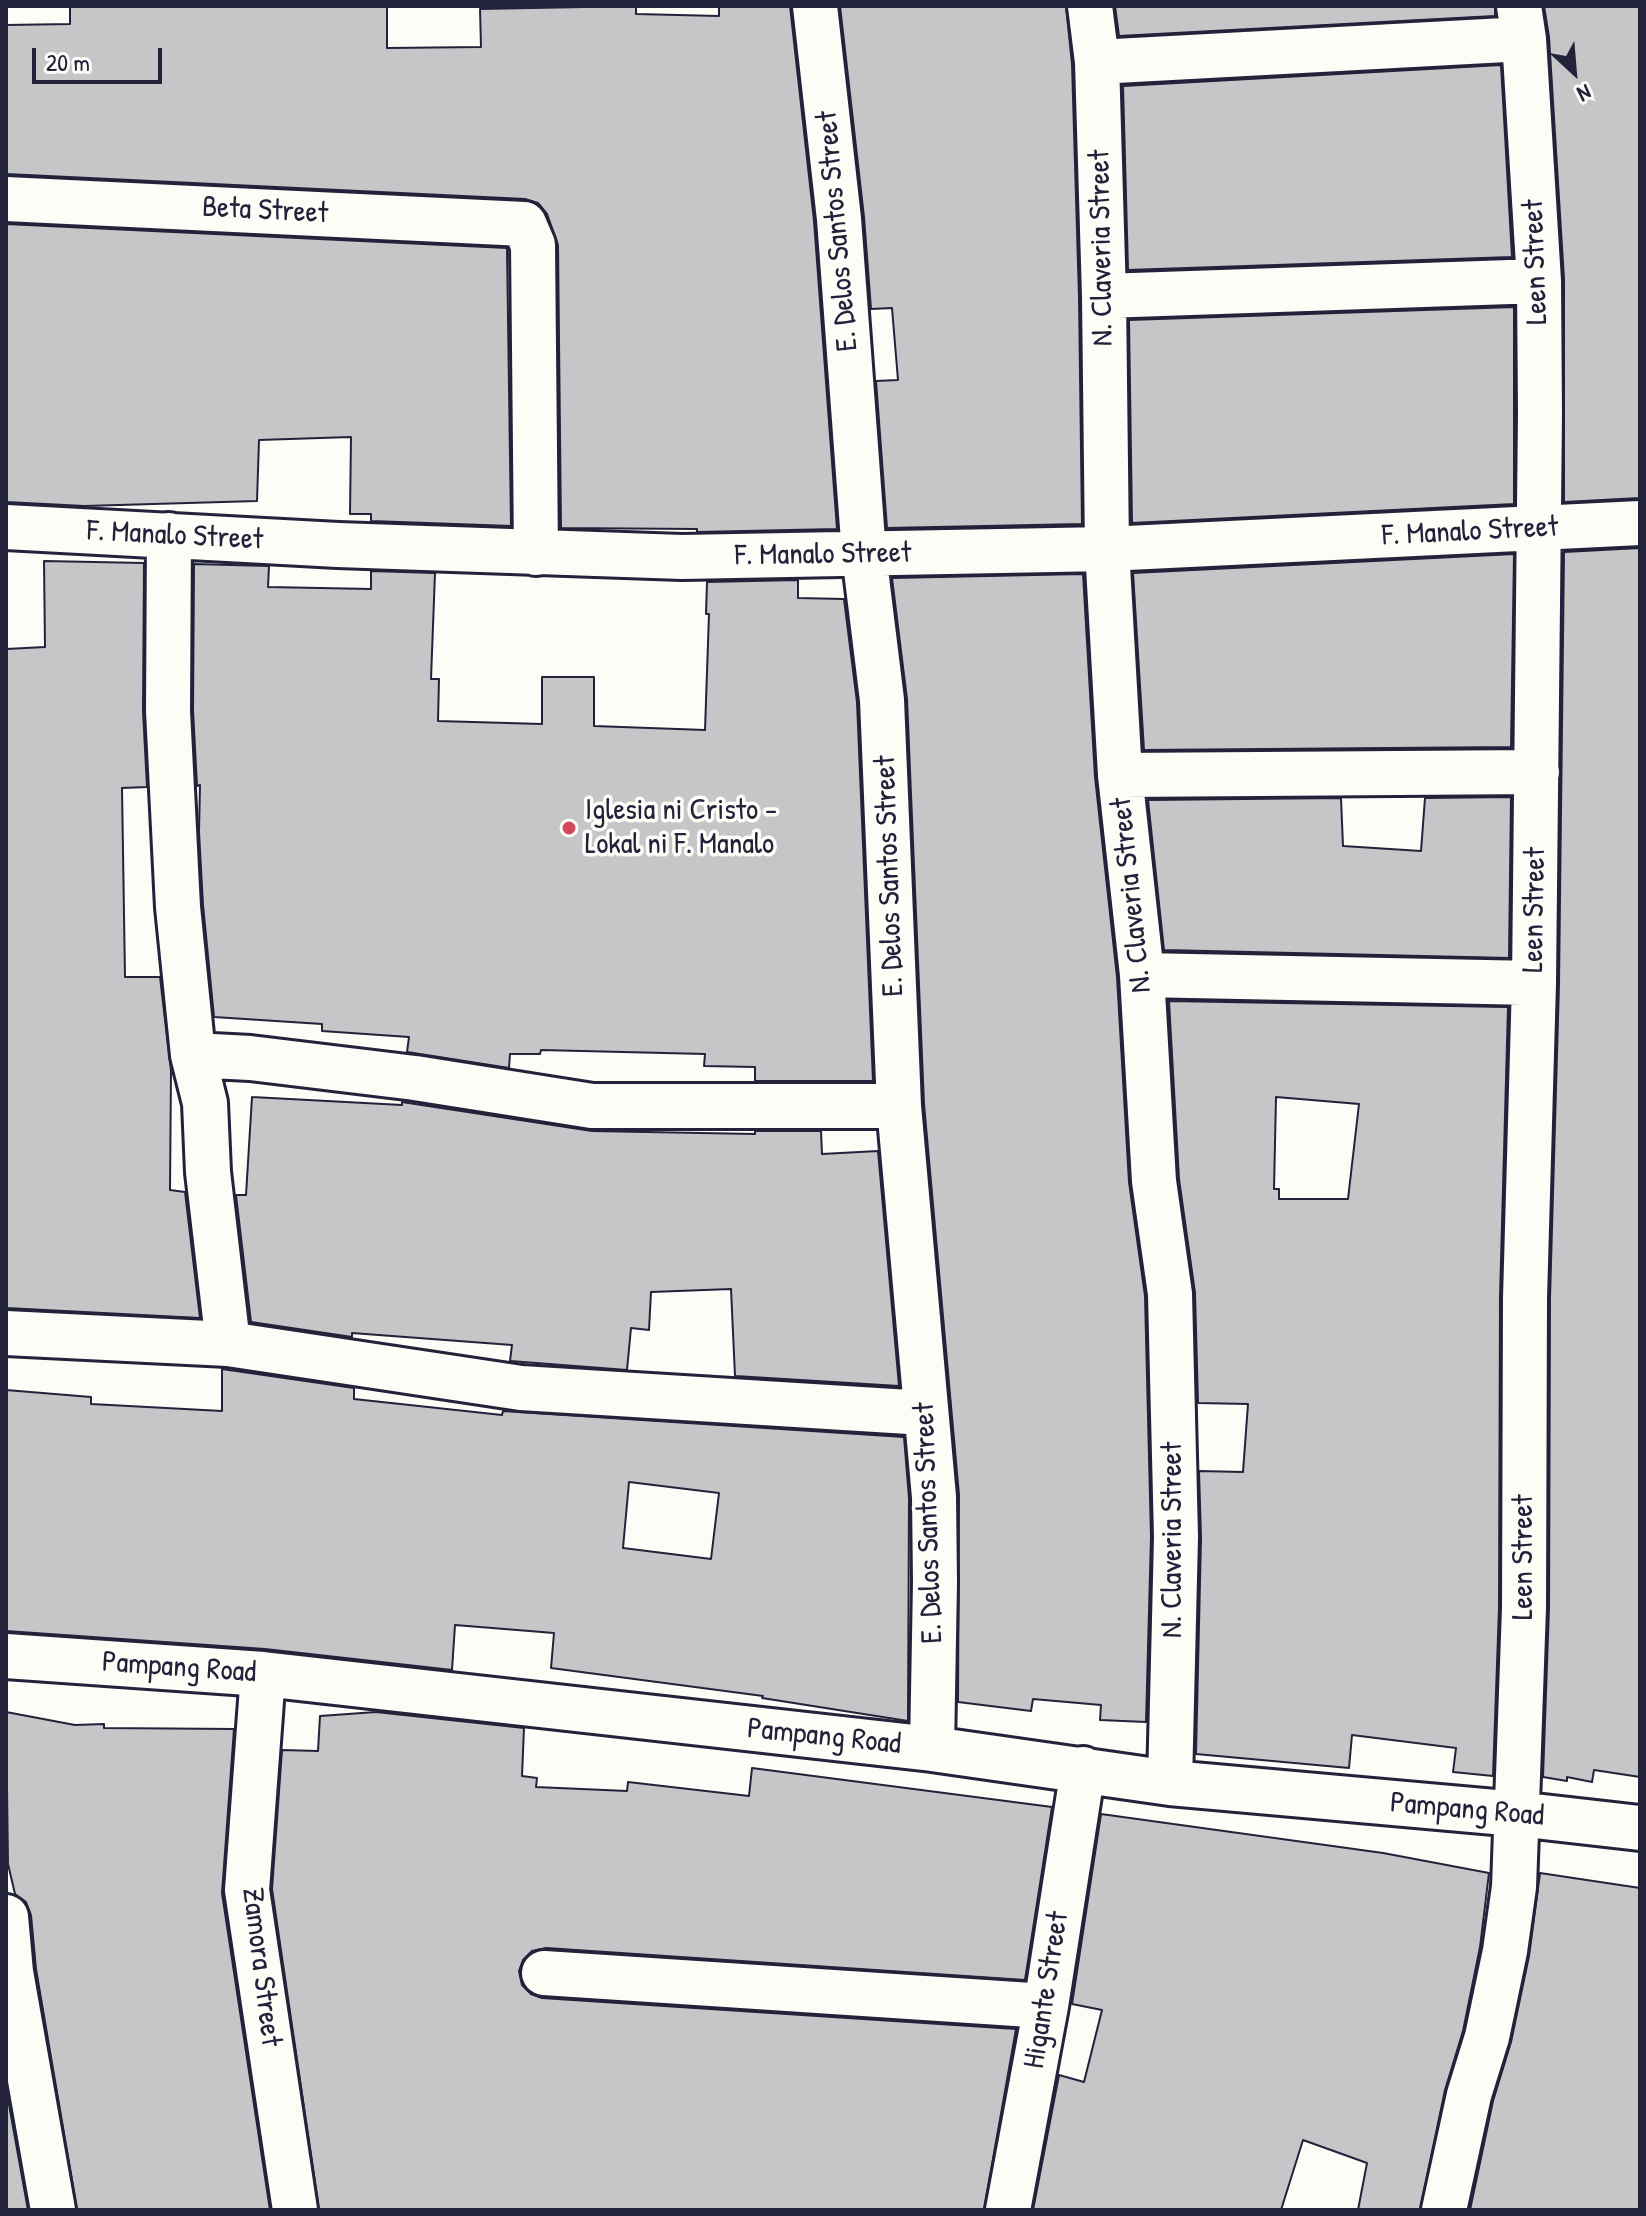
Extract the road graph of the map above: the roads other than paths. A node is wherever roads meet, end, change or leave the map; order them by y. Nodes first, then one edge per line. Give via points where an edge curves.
1 (815, 6) edge
2 (1090, 6) edge
3 (1521, 22) edge
4 (1097, 62) junction
5 (6, 199) edge
6 (1539, 281) junction
7 (1104, 296) junction
8 (1640, 523) edge
9 (6, 527) edge
10 (1538, 528) junction
11 (169, 535) junction
12 (1107, 549) junction
13 (536, 553) junction
14 (864, 554) junction
15 (1537, 772) junction
16 (1120, 775) junction
17 (1142, 975) junction
18 (1534, 983) junction
19 (193, 1055) junction
20 (899, 1106) junction
21 (6, 1333) edge
22 (228, 1344) junction
23 (925, 1413) junction
24 (6, 1656) edge
25 (263, 1674) junction
26 (932, 1749) junction
27 (1083, 1769) junction
28 (1170, 1783) junction
29 (1517, 1814) junction
30 (1640, 1828) edge
31 (6, 1917) edge
32 (544, 1973) dead end
33 (1046, 2006) junction
34 (53, 2210) edge
35 (295, 2210) edge
36 (1008, 2210) edge
37 (1444, 2210) edge

1 - 14 street, E. Delos Santos Street via 839,219
2 - 4 street, N. Claveria Street
3 - 4 street
3 - 6 street, Leen Street
4 - 7 street, N. Claveria Street
5 - 13 street, Beta Street via 524,224 533,245
6 - 7 street
6 - 10 street, Leen Street
7 - 12 street, N. Claveria Street
8 - 10 street, F. Manalo Street
9 - 11 street, F. Manalo Street
10 - 12 street, F. Manalo Street
10 - 15 street, Leen Street
11 - 13 street, F. Manalo Street
11 - 19 street via 168,711 178,907
12 - 14 street, F. Manalo Street
12 - 16 street, N. Claveria Street
13 - 14 street, F. Manalo Street
14 - 20 street, E. Delos Santos Street via 883,714
15 - 16 street
15 - 18 street, Leen Street
16 - 17 street, N. Claveria Street
17 - 18 street
17 - 28 street, N. Claveria Street via 1154,1181 1170,1294 1176,1537
18 - 29 street, Leen Street
19 - 20 street via 415,1078 592,1106
19 - 22 street via 205,1103
20 - 23 street, E. Delos Santos Street
21 - 22 street
22 - 23 street via 521,1388
23 - 26 street, E. Delos Santos Street via 934,1497
24 - 25 street, Pampang Road
25 - 26 street, Pampang Road
25 - 35 street, Zamora Street via 247,1890
26 - 27 street, Pampang Road
27 - 28 street, Pampang Road
27 - 33 street, Higante Street
28 - 29 street, Pampang Road
29 - 30 street, Pampang Road
29 - 37 street, Leen Street via 1505,1951
31 - 34 street
32 - 33 street
33 - 36 street, Higante Street

